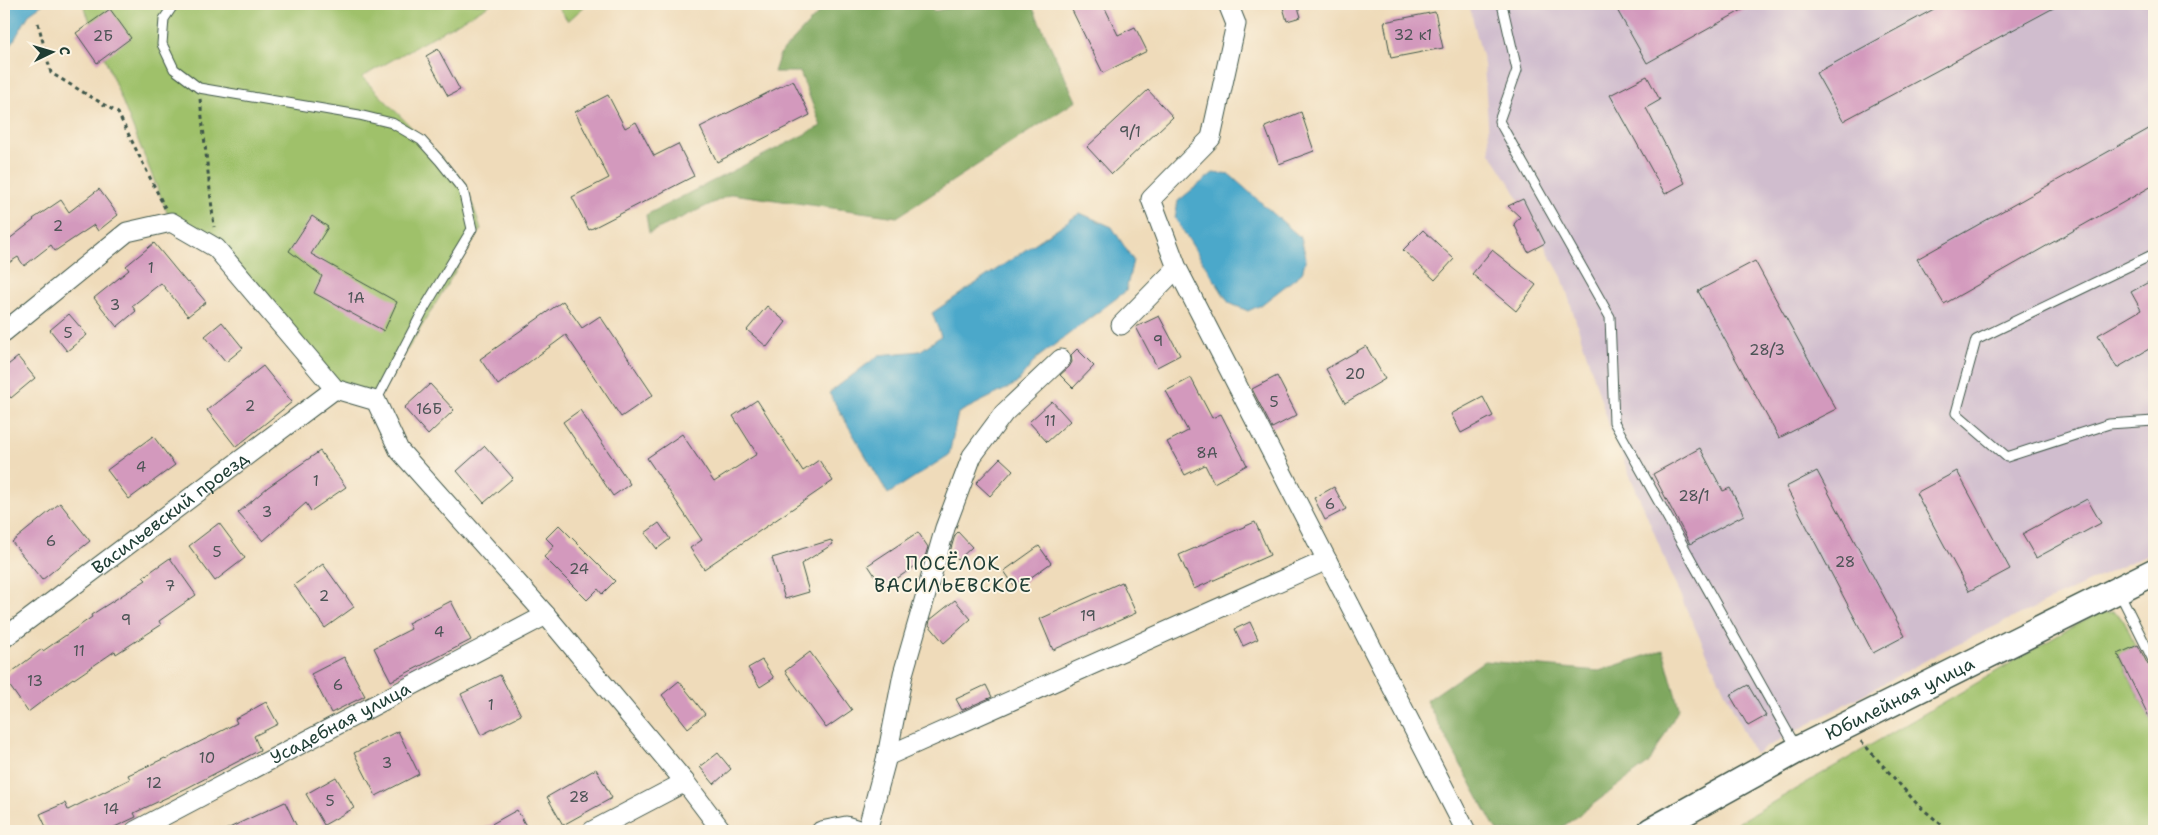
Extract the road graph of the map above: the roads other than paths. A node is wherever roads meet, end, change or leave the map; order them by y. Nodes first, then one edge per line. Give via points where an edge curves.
1 (174, 4) edge
2 (1228, 4) edge
3 (1502, 4) edge
4 (2154, 254) edge
5 (1177, 268) junction
6 (1121, 325) dead end
7 (4, 332) edge
8 (1061, 360) dead end
9 (335, 388) junction
10 (376, 401) junction
11 (2154, 421) edge
12 (1327, 560) junction
13 (2154, 572) edge
14 (2118, 590) junction
15 (546, 615) junction
16 (4, 638) edge
17 (2154, 662) edge
18 (1797, 750) junction
19 (887, 756) junction
20 (685, 782) junction
21 (135, 831) edge
22 (592, 831) edge
23 (722, 831) edge
24 (821, 831) edge
25 (862, 831) edge
26 (867, 831) edge
27 (1466, 831) edge
28 (1651, 831) edge

1 - 10 lane via 164,18 162,44 174,69 199,88 392,123 420,140 463,190 472,229 424,307
2 - 5 street via 1236,24 1211,138 1150,199
3 - 18 lane via 1517,70 1499,121 1610,317 1614,422
4 - 11 lane via 1976,340 1956,413 2007,457 2109,424
5 - 6 street
5 - 12 street
7 - 9 street via 127,232 171,222 216,248
8 - 19 street via 1004,413 972,456 945,528 902,674
9 - 10 street
9 - 16 street, Васильевский проезд
10 - 15 street via 399,450
12 - 19 street
12 - 27 street
13 - 14 street, Юбилейная улица
14 - 17 lane
14 - 18 street, Юбилейная улица
15 - 20 street
15 - 21 street, Усадебная улица
18 - 28 street, Юбилейная улица
19 - 26 street
20 - 22 street
20 - 23 street
24 - 25 street via 846,826

